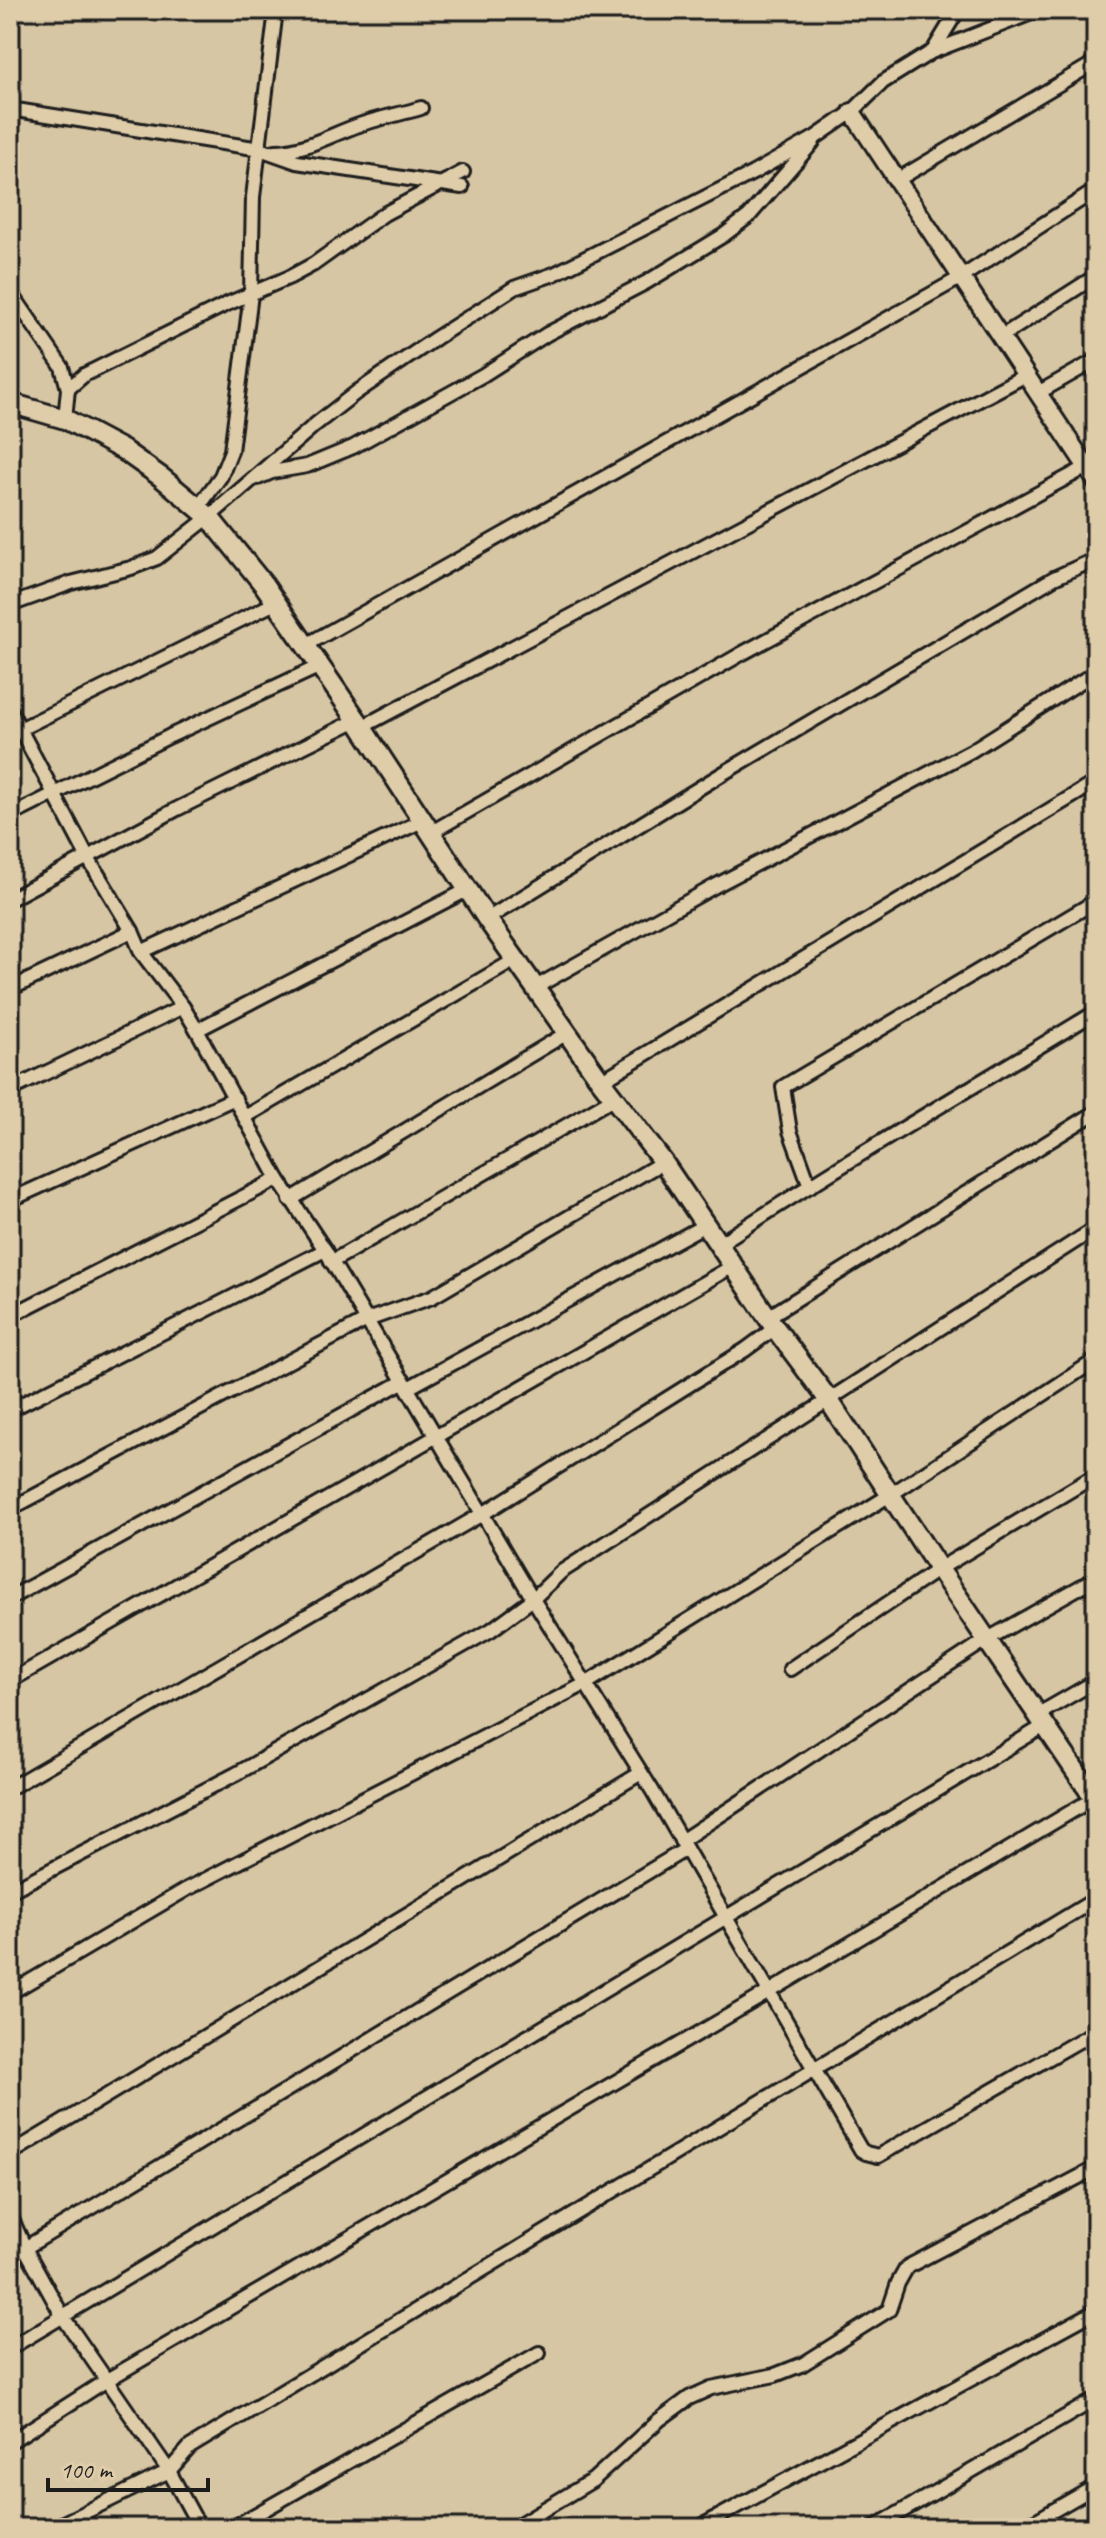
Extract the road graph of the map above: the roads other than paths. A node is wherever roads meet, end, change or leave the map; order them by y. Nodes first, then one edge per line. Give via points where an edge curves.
1 (276, 10) edge
2 (958, 10) edge
3 (1039, 10) edge
4 (933, 51) junction
5 (1096, 62) edge
6 (421, 108) dead end
7 (10, 109) edge
8 (852, 112) junction
9 (816, 137) junction
10 (264, 150) junction
11 (463, 172) dead end
12 (897, 180) junction
13 (444, 184) junction
14 (462, 187) dead end
15 (1096, 190) edge
16 (1096, 276) edge
17 (960, 278) junction
18 (10, 291) edge
19 (251, 294) junction
20 (1002, 336) junction
21 (1096, 360) edge
22 (1026, 375) junction
23 (68, 389) junction
24 (1038, 393) junction
25 (10, 403) edge
26 (65, 419) junction
27 (1093, 470) edge
28 (251, 480) junction
29 (204, 513) junction
30 (1096, 559) edge
31 (277, 602) junction
32 (10, 605) edge
33 (306, 645) junction
34 (320, 666) junction
35 (1096, 672) edge
36 (10, 710) edge
37 (360, 724) junction
38 (16, 732) edge
39 (1096, 782) edge
40 (54, 794) junction
41 (10, 816) edge
42 (426, 827) junction
43 (88, 858) junction
44 (467, 890) junction
45 (10, 899) edge
46 (1096, 901) edge
47 (487, 919) junction
48 (132, 931) junction
49 (141, 952) junction
50 (515, 960) junction
51 (536, 987) junction
52 (10, 989) edge
53 (183, 1007) junction
54 (1096, 1012) edge
55 (197, 1030) junction
56 (567, 1033) junction
57 (601, 1081) junction
58 (10, 1090) edge
59 (235, 1098) junction
60 (614, 1098) junction
61 (1096, 1112) edge
62 (245, 1117) junction
63 (663, 1162) junction
64 (278, 1179) junction
65 (810, 1186) junction
66 (10, 1200) edge
67 (290, 1200) junction
68 (705, 1225) junction
69 (1096, 1228) edge
70 (719, 1244) junction
71 (328, 1256) junction
72 (733, 1266) junction
73 (10, 1316) edge
74 (367, 1320) junction
75 (771, 1322) junction
76 (1096, 1360) edge
77 (406, 1384) junction
78 (828, 1399) junction
79 (10, 1410) edge
80 (437, 1435) junction
81 (1096, 1475) edge
82 (890, 1495) junction
83 (10, 1509) edge
84 (484, 1513) junction
85 (939, 1569) junction
86 (1096, 1578) edge
87 (10, 1598) edge
88 (533, 1599) junction
89 (986, 1640) junction
90 (790, 1669) dead end
91 (10, 1681) edge
92 (1096, 1681) edge
93 (587, 1683) junction
94 (1041, 1721) junction
95 (641, 1773) junction
96 (10, 1788) edge
97 (1095, 1799) edge
98 (683, 1845) junction
99 (10, 1891) edge
100 (1096, 1899) edge
101 (726, 1918) junction
102 (769, 1992) junction
103 (10, 1993) edge
104 (1096, 2031) edge
105 (814, 2069) junction
106 (10, 2154) edge
107 (1096, 2168) edge
108 (10, 2215) edge
109 (25, 2248) junction
110 (10, 2257) edge
111 (1096, 2311) edge
112 (63, 2317) junction
113 (10, 2348) edge
114 (539, 2353) dead end
115 (107, 2380) junction
116 (1096, 2399) edge
117 (10, 2442) edge
118 (169, 2471) junction
119 (1096, 2486) edge
120 (53, 2528) edge
121 (200, 2528) edge
122 (232, 2528) edge
123 (513, 2528) edge
124 (698, 2528) edge
125 (873, 2528) edge
126 (1023, 2528) edge

1 - 10 street
2 - 4 street
3 - 4 street
4 - 8 street via 883,82
5 - 12 street
6 - 10 street via 286,151
7 - 10 street
8 - 9 street
8 - 12 main road
9 - 28 street via 584,259 514,288 357,392
9 - 28 street via 749,216 647,282 353,447
10 - 13 street via 297,162
10 - 19 street via 253,197
11 - 13 street
12 - 17 main road
13 - 14 street
13 - 19 street via 384,214 290,277
15 - 17 street
16 - 20 street
17 - 20 main road
17 - 33 street
18 - 23 street via 62,367
19 - 23 street via 84,375
19 - 29 street via 231,451
20 - 22 main road
21 - 24 street
22 - 24 main road
22 - 37 street
23 - 26 street
24 - 27 main road
25 - 26 main road
26 - 29 main road via 123,450
27 - 42 street
28 - 29 street
29 - 31 main road
29 - 32 street via 157,558
30 - 47 street via 1054,578 722,774
31 - 33 main road
31 - 38 street
33 - 34 main road
34 - 37 main road
34 - 40 street
35 - 51 street via 971,751
36 - 38 street
37 - 42 main road
37 - 43 street via 177,809
38 - 40 street
39 - 57 street
40 - 41 street
40 - 43 street
42 - 44 main road
42 - 49 street
43 - 45 street
43 - 48 street
44 - 47 main road
44 - 55 street
46 - 65 street via 783,1087 790,1131
47 - 50 main road
48 - 49 street
48 - 52 street
49 - 53 street
50 - 51 main road
50 - 62 street
51 - 56 main road
53 - 55 street
53 - 58 street
54 - 65 street
55 - 59 street
56 - 57 main road
56 - 67 street
57 - 60 main road
59 - 62 street
59 - 66 street
60 - 63 main road
60 - 71 street
61 - 75 street
62 - 64 street
63 - 68 main road
63 - 74 street via 432,1297
64 - 67 street
64 - 73 street
65 - 70 street
67 - 71 street
68 - 70 main road
68 - 77 street
69 - 78 street
70 - 72 main road
71 - 74 street
71 - 79 street
72 - 75 main road
72 - 80 street
74 - 77 street
74 - 83 street
75 - 78 main road
75 - 84 street via 745,1350
76 - 82 street
77 - 80 street
77 - 87 street
78 - 82 main road
78 - 88 street via 561,1572
80 - 84 street
80 - 91 street
81 - 85 street
82 - 85 main road
82 - 93 street
84 - 88 street
84 - 96 street
85 - 89 main road
85 - 90 street
86 - 89 street
88 - 93 street
88 - 99 street via 491,1630 250,1766
89 - 94 main road
89 - 98 street
92 - 94 street
93 - 95 street
93 - 103 street via 187,1889
94 - 97 main road
94 - 101 street
95 - 98 street
95 - 106 street
97 - 102 street
98 - 101 street
98 - 109 street
100 - 105 street
101 - 102 street
101 - 112 street
102 - 105 street
102 - 115 street
104 - 105 street via 878,2156 861,2150
105 - 118 street via 190,2447
107 - 123 street via 907,2267 889,2310 803,2364 689,2398 593,2480
108 - 109 street
109 - 110 street
109 - 112 street
111 - 124 street
112 - 113 street
112 - 115 street
114 - 122 street
115 - 117 street
115 - 118 street
116 - 125 street
118 - 120 street
118 - 121 street
119 - 126 street

